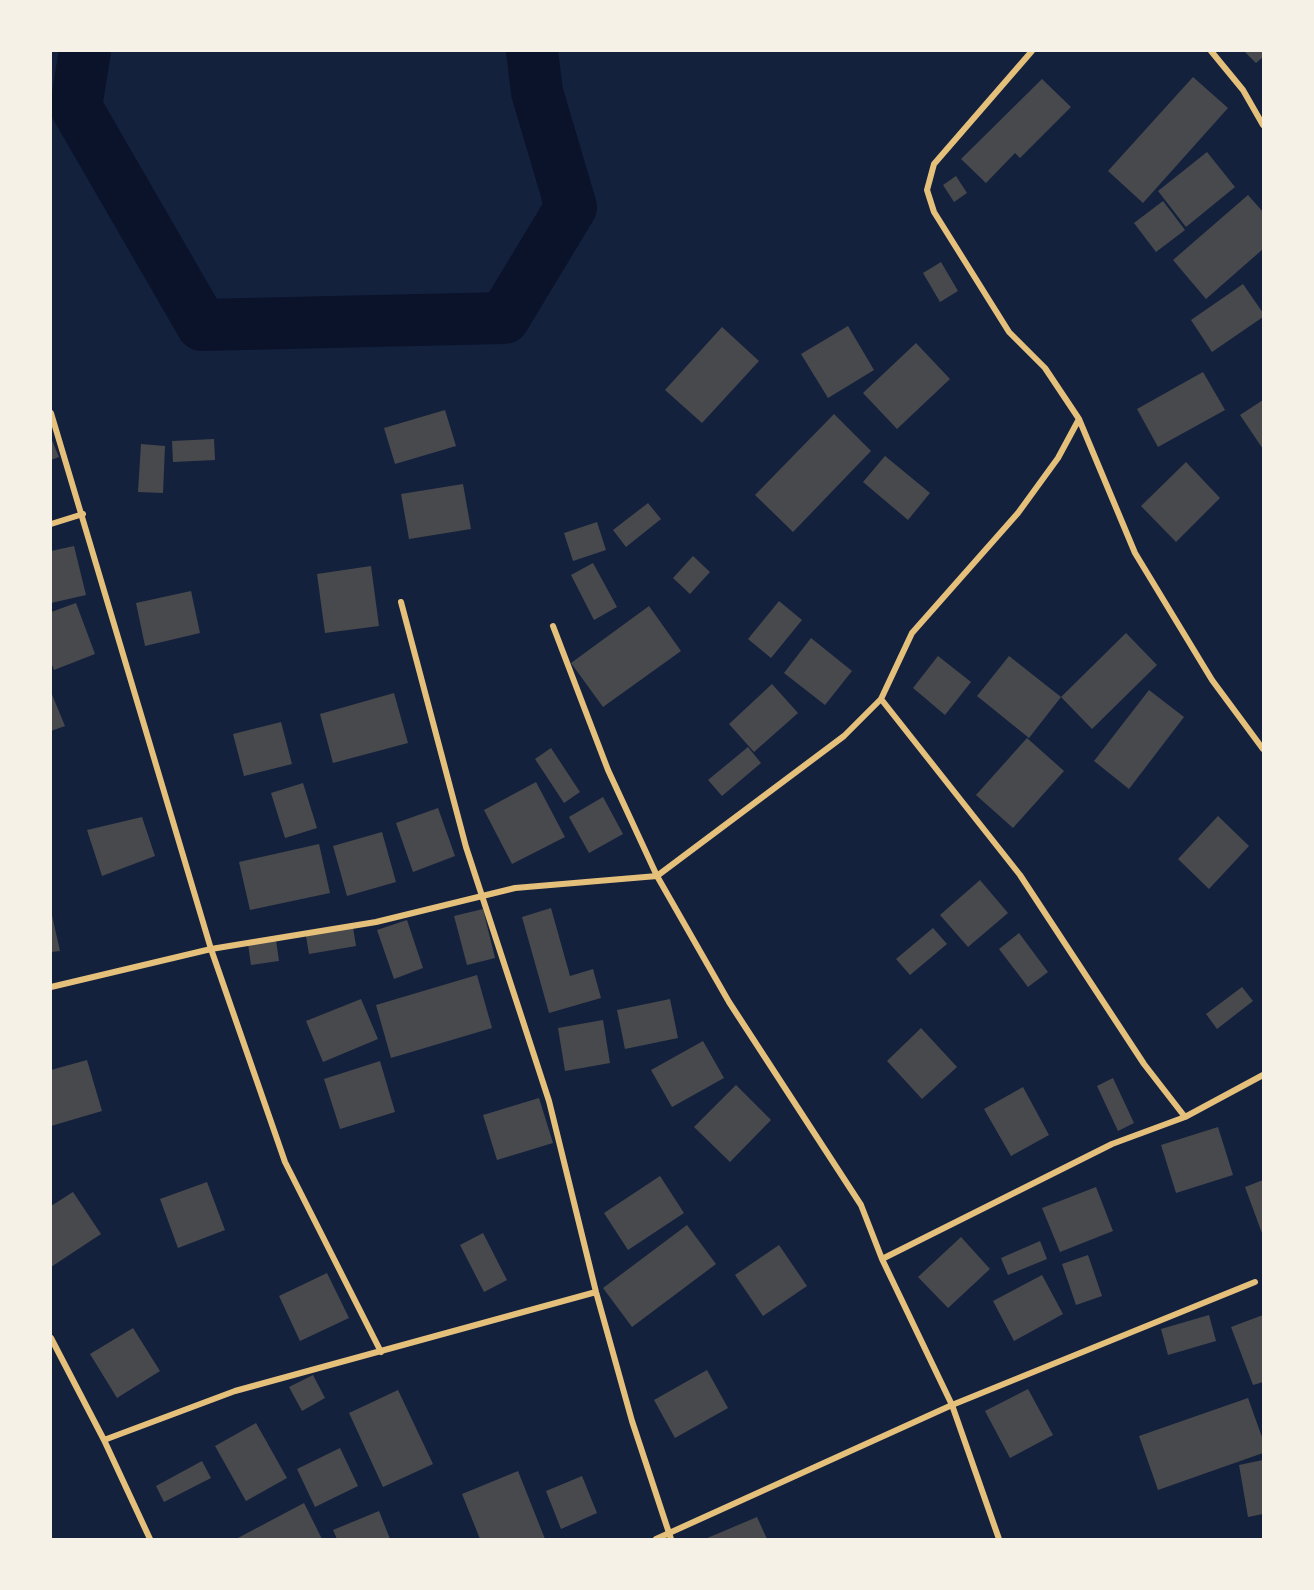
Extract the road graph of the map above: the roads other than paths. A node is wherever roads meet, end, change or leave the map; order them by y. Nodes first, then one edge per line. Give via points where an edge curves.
1 (1032, 51) edge
2 (1211, 51) edge
3 (1263, 125) edge
4 (51, 413) edge
5 (1079, 419) junction
6 (82, 514) junction
7 (51, 524) edge
8 (401, 602) dead end
9 (553, 626) dead end
10 (881, 699) junction
11 (1263, 749) edge
12 (657, 876) junction
13 (481, 896) junction
14 (211, 949) junction
15 (51, 987) edge
16 (1263, 1075) edge
17 (1185, 1117) junction
18 (882, 1259) junction
19 (1255, 1282) dead end
20 (596, 1292) junction
21 (51, 1338) edge
22 (381, 1353) junction
23 (952, 1405) junction
24 (104, 1440) junction
25 (670, 1536) edge
26 (150, 1539) edge
27 (656, 1539) edge
28 (999, 1539) edge

1 - 5 street via 934,164 927,190 934,212 1009,332 1045,368
2 - 3 street via 1243,90
4 - 6 street
5 - 10 street via 1059,458 1018,513 912,633
5 - 11 street via 1135,553 1212,680
6 - 7 street
6 - 14 street
8 - 13 street
9 - 12 street via 608,770
10 - 12 street via 844,736
10 - 17 street via 1020,875 1144,1064
12 - 13 street via 515,888
12 - 18 street via 729,1002 861,1205
13 - 14 street via 376,922
13 - 20 street via 549,1101
14 - 15 street
14 - 22 street via 285,1162
16 - 17 street
17 - 18 street via 1112,1144
18 - 23 street
19 - 23 street
20 - 22 street
20 - 25 street
21 - 24 street
22 - 24 street via 234,1392
23 - 25 street
23 - 28 street
24 - 26 street
25 - 27 street

